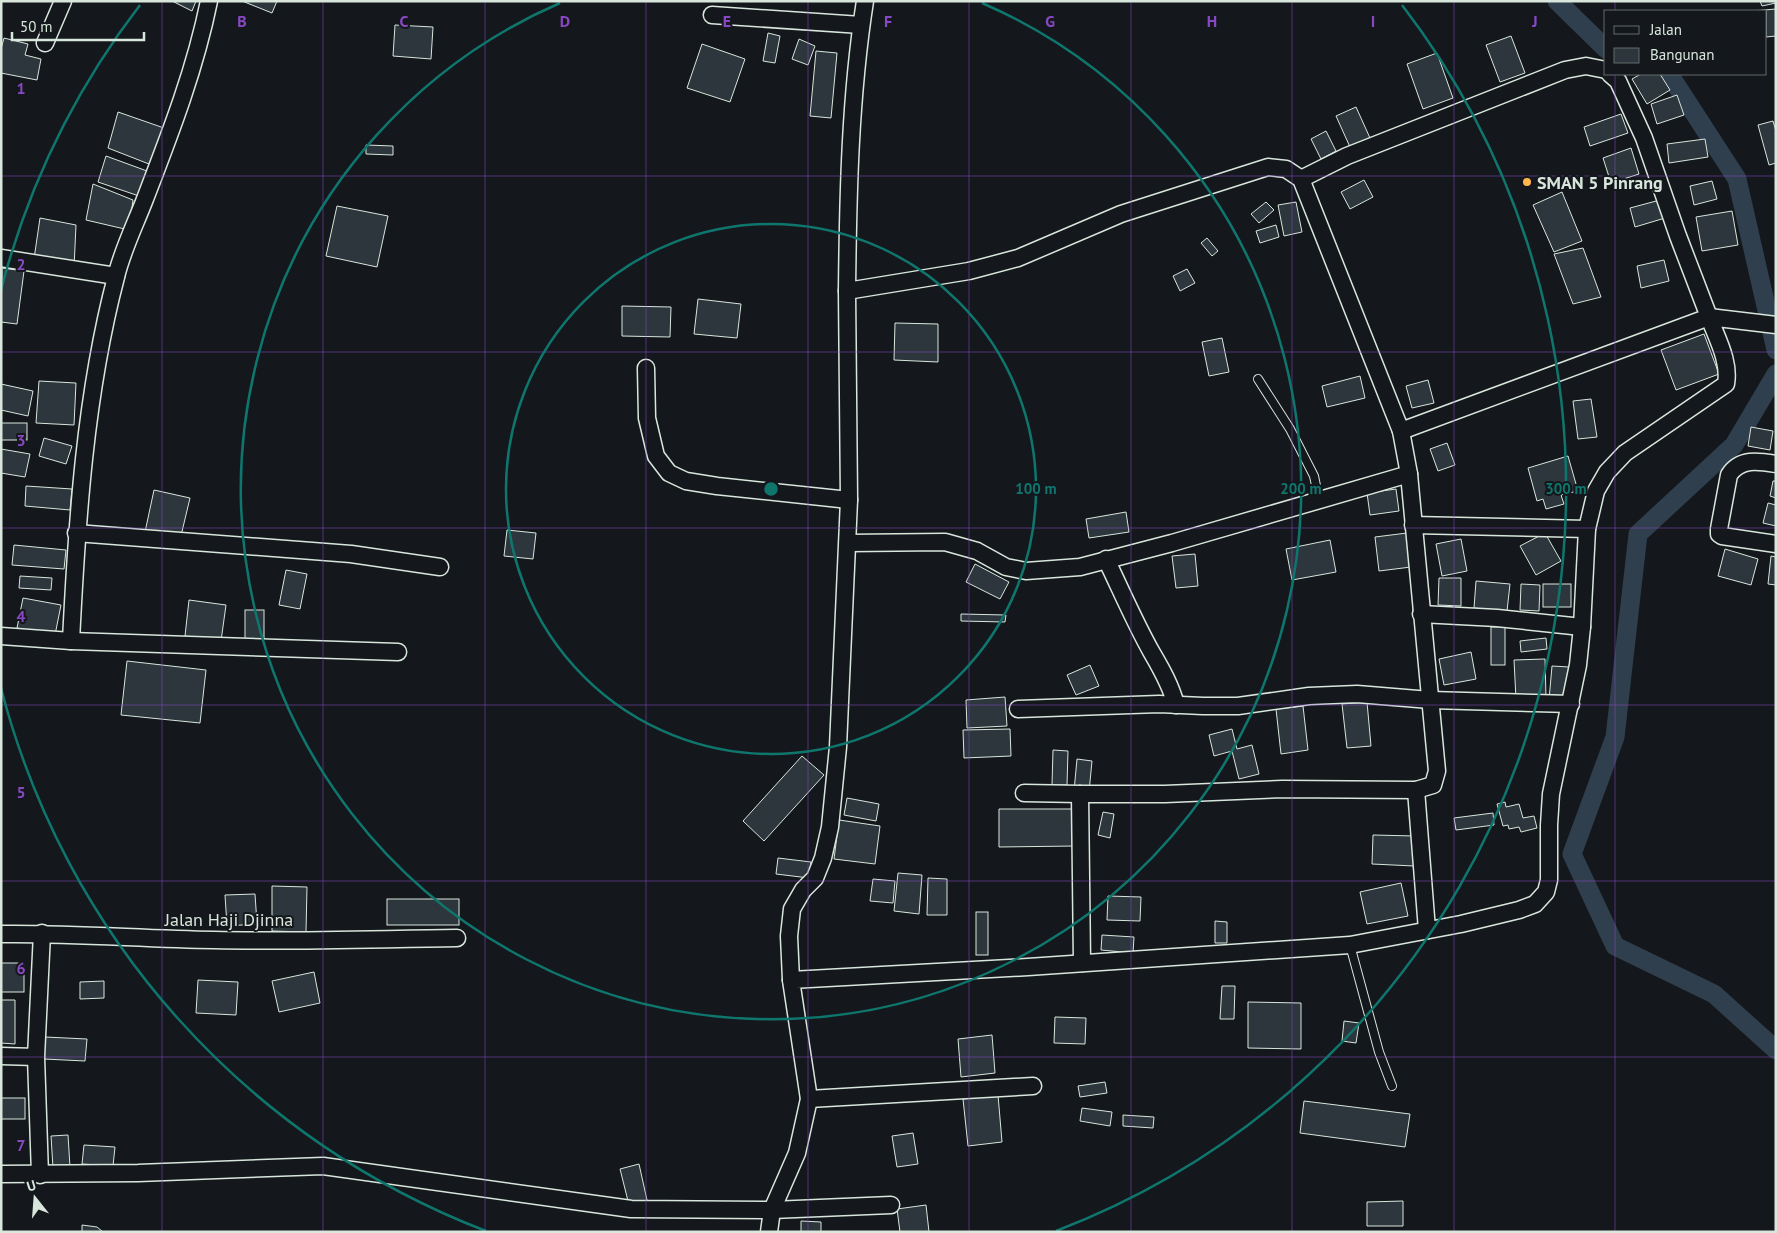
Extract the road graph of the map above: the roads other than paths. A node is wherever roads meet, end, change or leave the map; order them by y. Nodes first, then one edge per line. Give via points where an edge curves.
1 (63, 1) edge
2 (208, 1) edge
3 (865, 1) edge
4 (712, 16) dead end
5 (862, 25) junction
6 (45, 43) dead end
7 (1604, 70) edge
8 (1611, 75) edge
9 (1302, 178) junction
10 (1, 258) edge
11 (116, 276) junction
12 (847, 290) junction
13 (1710, 317) junction
14 (1768, 324) edge
15 (646, 368) dead end
16 (1258, 378) dead end
17 (1401, 431) junction
18 (1776, 464) edge
19 (1409, 474) junction
20 (849, 500) junction
21 (1319, 500) junction
22 (1413, 525) junction
23 (1587, 529) junction
24 (76, 533) junction
25 (848, 543) junction
26 (1776, 544) edge
27 (1106, 559) junction
28 (440, 566) dead end
29 (1421, 614) junction
30 (1582, 627) junction
31 (1, 636) edge
32 (71, 642) junction
33 (398, 652) dead end
34 (1430, 700) junction
35 (1571, 704) junction
36 (1176, 705) junction
37 (1018, 709) dead end
38 (1416, 790) junction
39 (1024, 793) dead end
40 (1080, 794) junction
41 (1427, 930) junction
42 (42, 933) junction
43 (1, 934) edge
44 (457, 938) dead end
45 (1350, 945) junction
46 (1082, 962) junction
47 (791, 980) junction
48 (1, 1056) edge
49 (36, 1056) junction
50 (1033, 1086) dead end
51 (1392, 1086) dead end
52 (809, 1098) junction
53 (1, 1174) edge
54 (40, 1175) junction
55 (891, 1205) dead end
56 (772, 1210) junction
57 (769, 1232) edge

1 - 6 street
2 - 11 street via 181,104
3 - 5 street
4 - 5 street
5 - 12 street via 854,84
7 - 9 street via 1586,66 1565,70 1347,156
8 - 13 street via 1618,81 1644,138
9 - 12 street via 1286,169 1268,167 1121,214 1018,258 969,271
9 - 17 street
10 - 11 street
11 - 24 street via 96,372
12 - 20 street
13 - 14 street
13 - 17 street
13 - 23 street via 1725,359 1726,384 1625,453 1596,491
15 - 20 street via 647,418 656,456 669,473 686,481 717,486
16 - 21 lane via 1314,476
17 - 19 street
18 - 26 street via 1751,461 1733,469 1729,475 1719,529 1722,536
19 - 21 street
19 - 22 street
20 - 25 street
21 - 27 street
22 - 23 street
22 - 29 street
23 - 30 street
24 - 28 street via 351,554
24 - 32 street
25 - 27 street via 945,542 977,551 1006,567 1026,571 1080,566
25 - 47 street via 838,747 830,828 815,878 792,909 789,936
27 - 36 street
29 - 30 street
29 - 34 street
30 - 35 street
31 - 32 street
32 - 33 street
34 - 35 street
34 - 36 street via 1357,694 1308,696 1238,706
34 - 38 street via 1435,780 1433,785
35 - 41 street via 1551,794 1546,892 1535,904 1519,910
36 - 37 street
38 - 40 street via 1282,789
38 - 41 street
39 - 40 street
40 - 46 street
41 - 45 street
42 - 43 street, Jalan Haji Djinna
42 - 44 street, Jalan Haji Djinna via 217,940
42 - 49 street
45 - 46 street
45 - 51 lane via 1379,1052
46 - 47 street
47 - 52 street
48 - 49 street
49 - 54 street
50 - 52 street
52 - 56 street via 797,1153
53 - 54 street
54 - 56 street via 323,1166 631,1209
55 - 56 street
56 - 57 street

